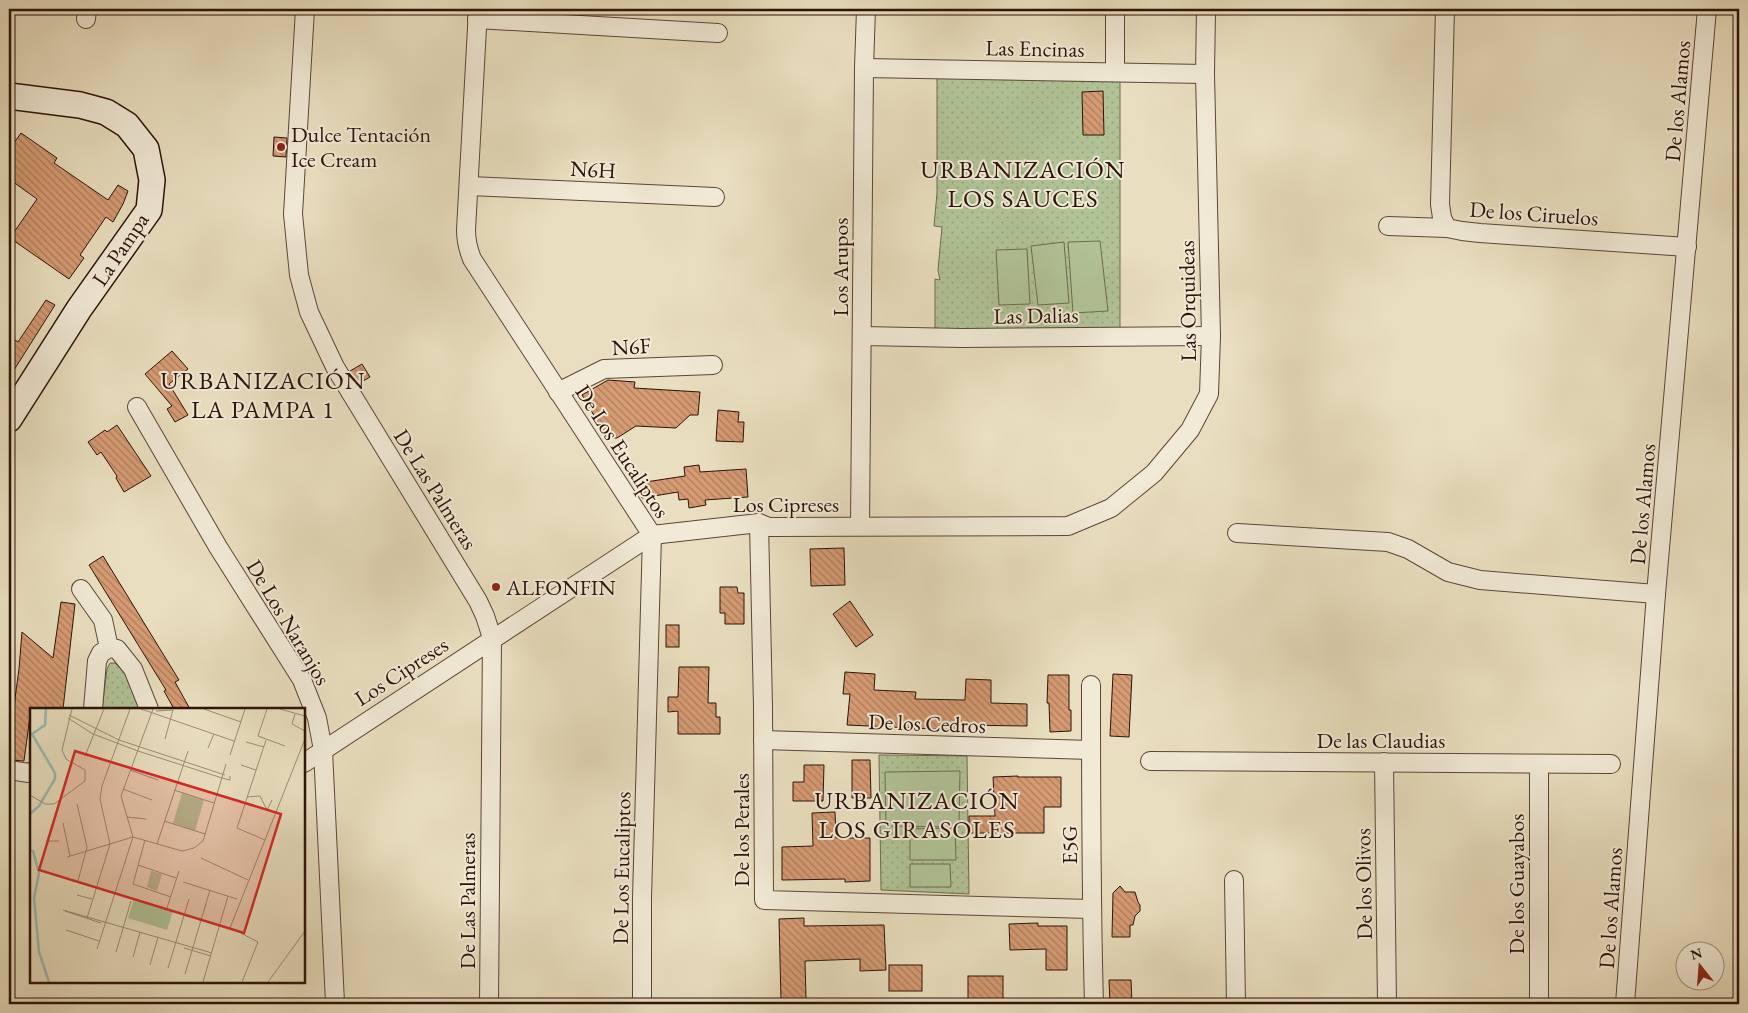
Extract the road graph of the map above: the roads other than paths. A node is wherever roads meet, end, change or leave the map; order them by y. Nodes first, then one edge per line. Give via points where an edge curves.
1 (305, 9) edge
2 (866, 9) edge
3 (1115, 9) edge
4 (1206, 9) edge
5 (1445, 9) edge
6 (1707, 9) edge
7 (477, 14) edge
8 (718, 33) dead end
9 (864, 68) junction
10 (1115, 72) junction
11 (1205, 74) junction
12 (9, 96) edge
13 (468, 186) junction
14 (715, 197) dead end
15 (1388, 226) dead end
16 (1448, 228) junction
17 (1688, 247) junction
18 (862, 336) junction
19 (1211, 336) junction
20 (712, 365) dead end
21 (558, 392) junction
22 (137, 407) dead end
23 (9, 419) edge
24 (759, 523) junction
25 (860, 526) junction
26 (1068, 526) joint
27 (1237, 533) dead end
28 (652, 535) junction
29 (81, 588) dead end
30 (1656, 594) junction
31 (492, 638) junction
32 (109, 648) junction
33 (1090, 685) dead end
34 (93, 708) edge
35 (149, 708) edge
36 (763, 740) junction
37 (323, 750) junction
38 (1090, 750) junction
39 (1150, 761) dead end
40 (305, 762) edge
41 (1384, 762) junction
42 (1539, 764) junction
43 (1611, 764) dead end
44 (9, 770) edge
45 (30, 772) edge
46 (1234, 880) dead end
47 (1091, 909) junction
48 (335, 1003) dead end
49 (489, 1004) edge
50 (642, 1004) edge
51 (1094, 1004) edge
52 (1236, 1004) edge
53 (1387, 1004) edge
54 (1539, 1004) edge
55 (1625, 1004) edge

1 - 31 street, De Las Palmeras via 293,214 300,275 309,312 335,367 478,601
2 - 9 street, Los Arupos
3 - 10 street
4 - 11 street, Las Orquideas
5 - 16 street, De los Ciruelos via 1440,204 1442,218
6 - 17 street, De los Alamos
7 - 8 street
7 - 13 street, De Los Eucaliptos
9 - 10 street, Las Encinas
9 - 18 street, Los Arupos
10 - 11 street, Las Encinas
11 - 19 street, Las Orquideas
12 - 23 street, La Pampa via 80,105 106,112 127,125 146,150 152,180 149,210
13 - 14 street, N6H
13 - 21 street, De Los Eucaliptos via 468,250
15 - 16 street
16 - 17 street, De los Ciruelos
17 - 30 street, De los Alamos
18 - 19 street, Las Dalias
18 - 25 street, Los Arupos
19 - 26 street, Las Orquideas via 1209,394 1190,430 1154,472 1111,508
20 - 21 street, N6F via 604,369
21 - 28 street, De Los Eucaliptos
22 - 37 street, De Los Naranjos via 218,547 302,680 317,718
24 - 25 street, Los Cipreses via 769,528
24 - 28 street, Los Cipreses
24 - 36 street, De los Perales
25 - 26 street, Los Cipreses
27 - 30 street via 1388,542 1408,549 1448,572 1480,580
28 - 31 street, Los Cipreses
28 - 50 street, De Los Eucaliptos
29 - 32 street via 103,620
30 - 55 street, De los Alamos
31 - 37 street, Los Cipreses
31 - 49 street, De Las Palmeras
32 - 34 street via 98,661
32 - 35 street via 117,649 133,669
33 - 38 street, E5G
36 - 38 street, De los Cedros
36 - 47 street, De los Perales via 764,900
37 - 40 street, Los Cipreses
37 - 48 street, De Los Naranjos
38 - 47 street, E5G
39 - 41 street, De las Claudias
41 - 42 street, De las Claudias
41 - 53 street, De los Olivos
42 - 43 street, De las Claudias
42 - 54 street, De los Guayabos
44 - 45 street
46 - 52 street
47 - 51 street, E5G

